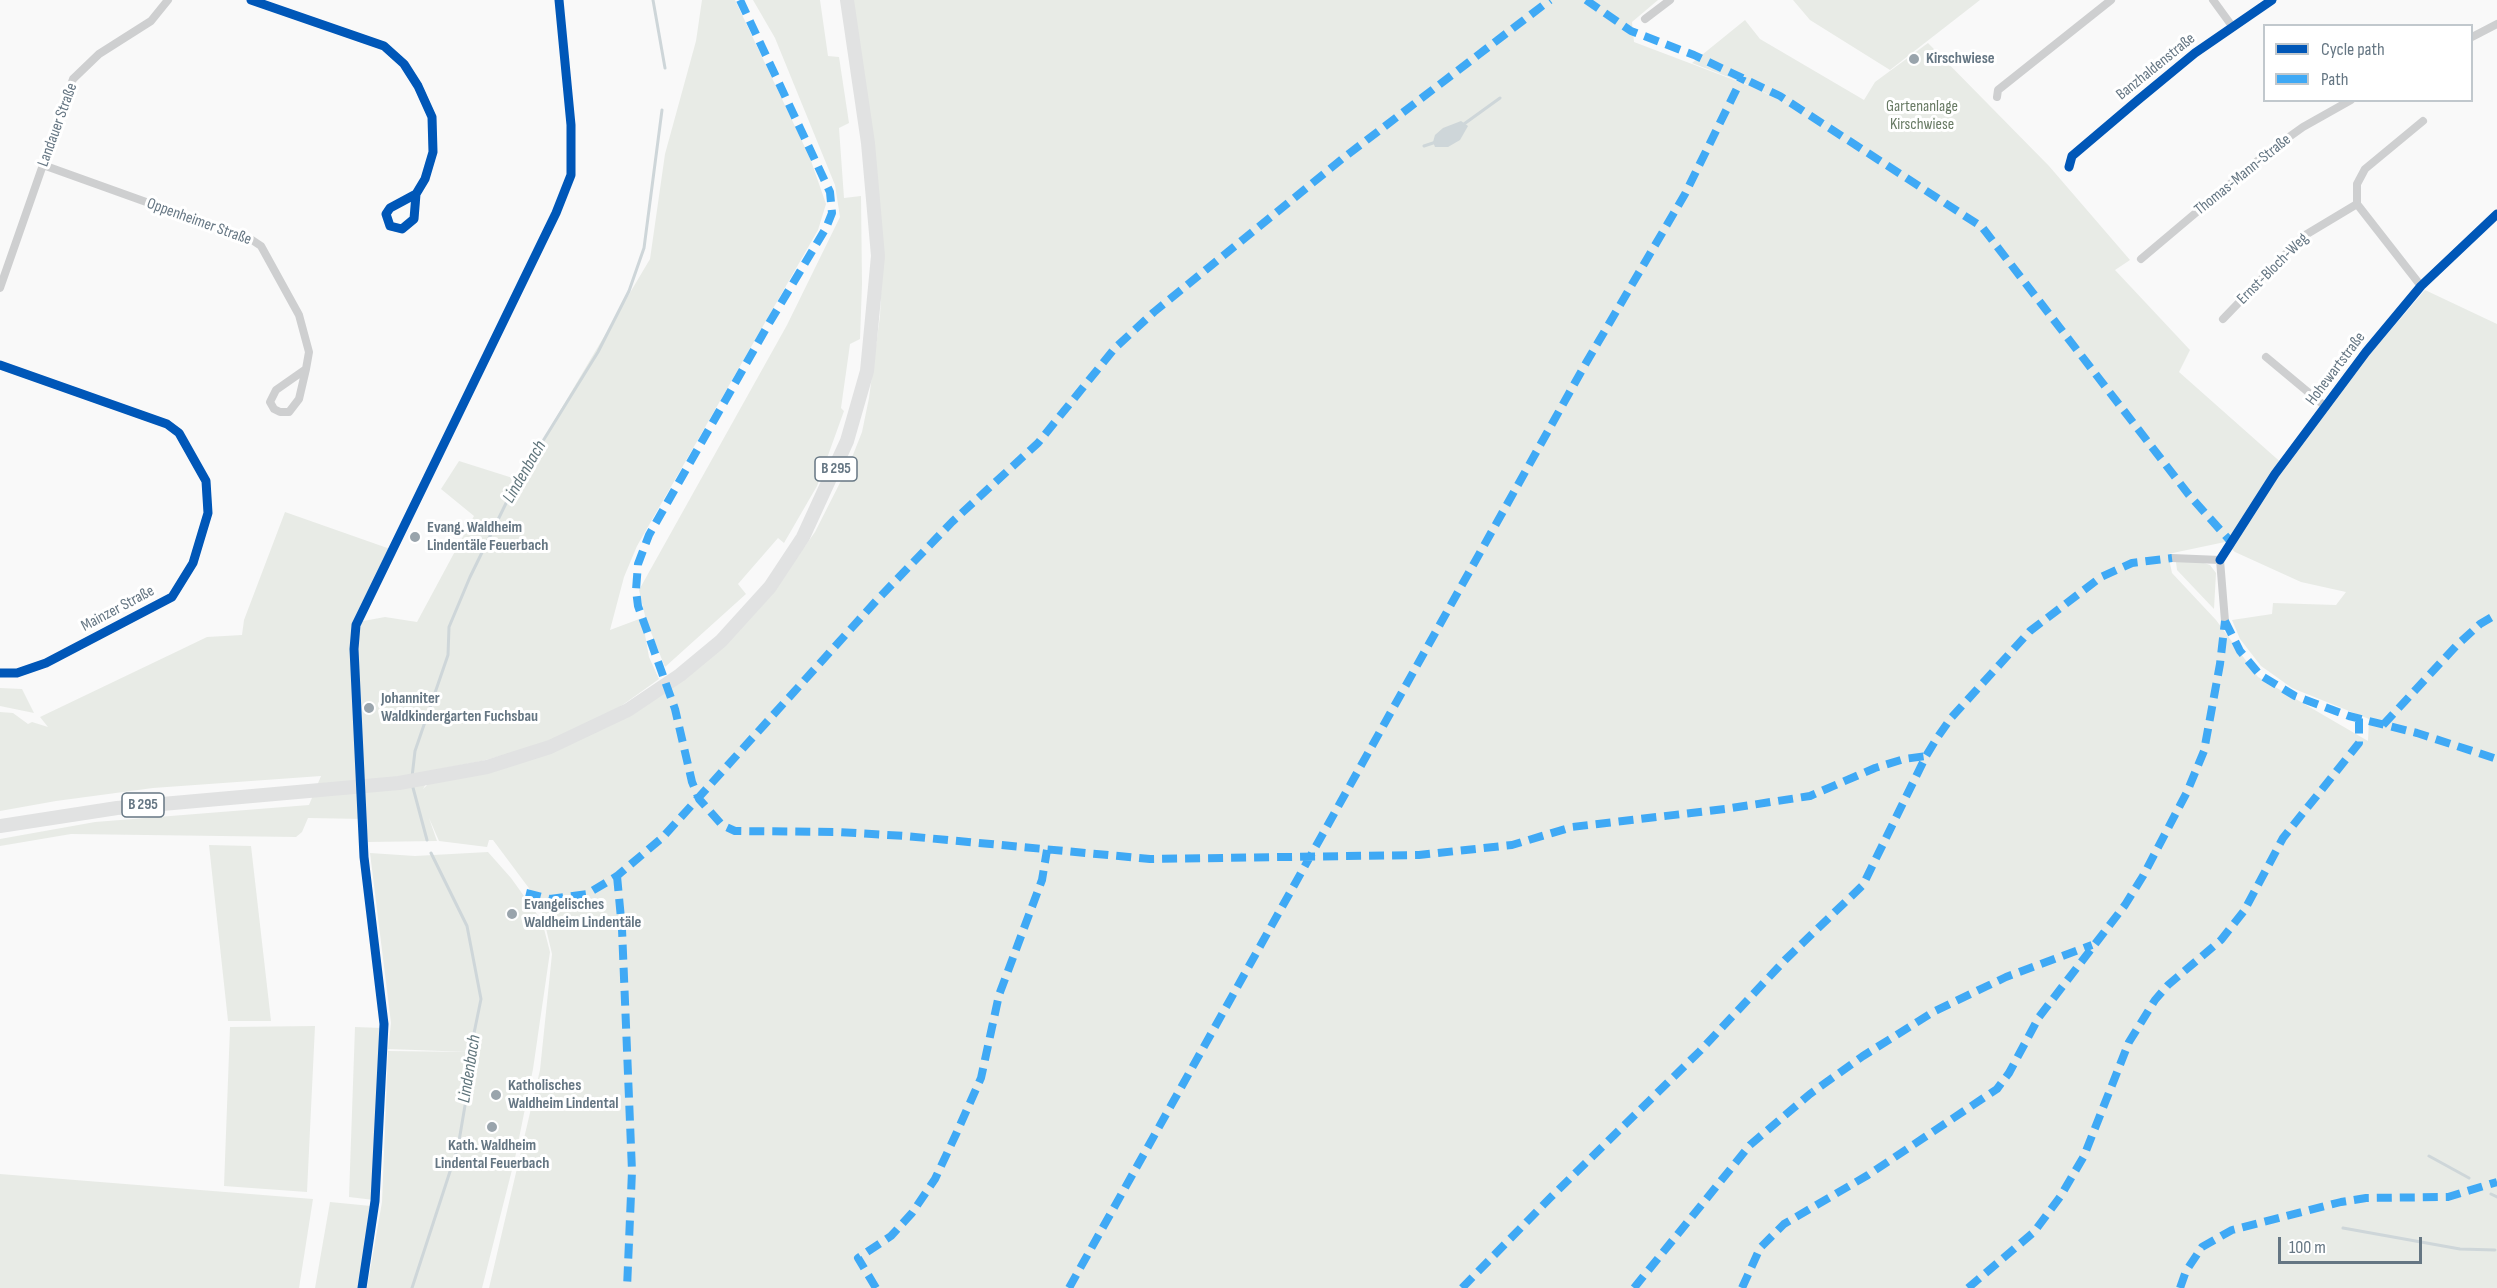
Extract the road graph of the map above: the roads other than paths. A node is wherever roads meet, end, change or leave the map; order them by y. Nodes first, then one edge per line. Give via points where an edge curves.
1 (168, 0) edge
2 (251, 0) edge
3 (847, 0) edge
4 (1670, 0) edge
5 (2111, 0) edge
6 (2213, 0) edge
7 (2272, 0) edge
8 (1644, 20) dead end
9 (2497, 24) edge
10 (2232, 26) junction
11 (2473, 37) edge
12 (1997, 97) dead end
13 (2348, 102) edge
14 (2423, 122) dead end
15 (43, 165) junction
16 (2069, 167) dead end
17 (416, 194) junction
18 (2357, 204) junction
19 (2497, 214) edge
20 (2141, 259) dead end
21 (2421, 286) junction
22 (0, 288) edge
23 (2223, 319) dead end
24 (2266, 357) dead end
25 (0, 364) edge
26 (306, 369) junction
27 (2326, 407) junction
28 (2172, 558) dead end
29 (2220, 560) junction
30 (2225, 621) dead end
31 (0, 673) edge
32 (0, 826) edge

1 - 15 street, Landauer Straße via 151,21 99,54 72,79
2 - 17 street via 384,46 404,64 432,117 433,152
3 - 32 main road, B 295 via 868,142 878,256 867,371 837,468 803,537 770,587 740,622 659,691 594,728 488,767 399,783 117,808
4 - 8 street
5 - 12 street via 1998,90
6 - 10 street
7 - 10 street, Banzhaldenstraße
9 - 11 street
10 - 16 street, Banzhaldenstraße via 2072,156
13 - 20 street, Thomas-Mann-Straße via 2268,152
14 - 18 street via 2365,169 2357,183
15 - 22 street, Landauer Straße
15 - 26 street, Oppenheimer Straße via 261,246 303,325 309,352
17 - 17 street via 390,208 386,214 390,226 398,230 414,219
18 - 21 street
18 - 23 street, Ernst-Bloch-Weg via 2302,237
19 - 21 street, Hohewartstraße
21 - 27 street, Hohewartstraße
24 - 27 street, Hohewartstraße
25 - 31 street, Mainzer Straße via 167,424 179,433 206,481 208,513 193,563 172,597 46,663 16,673
26 - 26 street, Oppenheimer Straße via 276,390 270,402 274,409 289,412 299,399
27 - 29 street, Hohewartstraße via 2275,474
28 - 29 street
29 - 30 street

